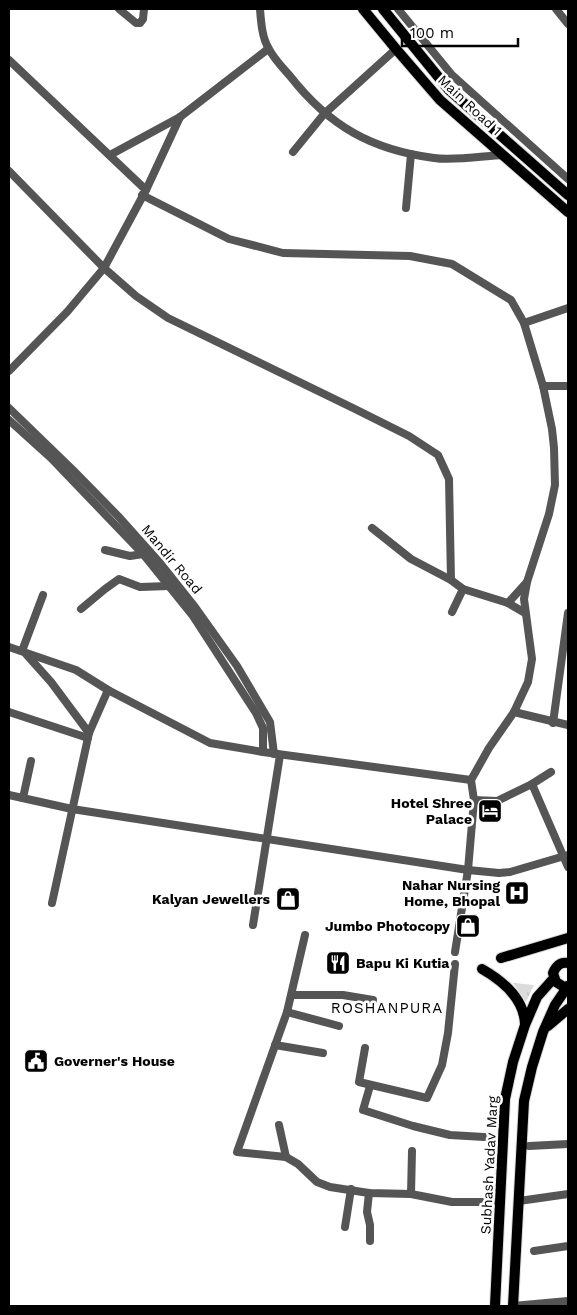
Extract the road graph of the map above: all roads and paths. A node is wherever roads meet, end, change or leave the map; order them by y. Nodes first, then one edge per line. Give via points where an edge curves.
1 (120, 9) edge
2 (144, 9) edge
3 (260, 9) edge
4 (363, 9) edge
5 (383, 9) edge
6 (398, 9) edge
7 (556, 9) edge
8 (568, 24) edge
9 (268, 49) junction
10 (396, 49) junction
11 (9, 60) edge
12 (324, 114) junction
13 (180, 116) junction
14 (293, 152) dead end
15 (110, 154) junction
16 (410, 154) junction
17 (503, 155) junction
18 (9, 171) edge
19 (568, 179) edge
20 (144, 192) junction
21 (568, 195) edge
22 (406, 208) dead end
23 (568, 212) edge
24 (104, 268) junction
25 (568, 308) edge
26 (524, 323) junction
27 (9, 371) edge
28 (542, 386) junction
29 (568, 386) edge
30 (9, 408) edge
31 (9, 420) edge
32 (372, 528) dead end
33 (105, 550) dead end
34 (143, 554) junction
35 (451, 580) junction
36 (527, 582) junction
37 (169, 586) junction
38 (463, 589) junction
39 (43, 595) dead end
40 (508, 603) junction
41 (82, 608) dead end
42 (452, 612) dead end
43 (525, 613) junction
44 (568, 613) edge
45 (9, 647) edge
46 (23, 652) junction
47 (108, 690) junction
48 (9, 712) edge
49 (514, 712) junction
50 (554, 723) junction
51 (568, 725) edge
52 (88, 735) junction
53 (263, 752) junction
54 (277, 754) junction
55 (31, 760) dead end
56 (551, 772) dead end
57 (471, 780) junction
58 (532, 784) junction
59 (9, 795) edge
60 (23, 798) junction
61 (474, 800) junction
62 (72, 809) junction
63 (266, 840) junction
64 (566, 856) edge
65 (568, 867) edge
66 (468, 870) junction
67 (52, 903) dead end
68 (253, 925) dead end
69 (305, 935) dead end
70 (568, 938) edge
71 (455, 952) dead end
72 (500, 958) dead end
73 (568, 963) edge
74 (455, 964) dead end
75 (482, 969) dead end
76 (554, 978) junction
77 (568, 986) edge
78 (292, 995) junction
79 (373, 1000) dead end
80 (568, 1009) edge
81 (287, 1012) junction
82 (524, 1025) junction
83 (339, 1026) dead end
84 (543, 1032) junction
85 (276, 1045) junction
86 (365, 1048) dead end
87 (323, 1053) dead end
88 (370, 1086) junction
89 (279, 1125) dead end
90 (484, 1137) dead end
91 (568, 1144) edge
92 (529, 1146) dead end
93 (412, 1151) dead end
94 (286, 1157) junction
95 (351, 1189) junction
96 (369, 1192) junction
97 (411, 1194) junction
98 (568, 1194) edge
99 (519, 1201) junction
100 (491, 1202) dead end
101 (345, 1227) dead end
102 (370, 1240) dead end
103 (568, 1246) edge
104 (534, 1251) dead end
105 (568, 1301) edge
106 (495, 1306) edge
107 (513, 1306) edge

1 - 2 street via 136,23 143,19
3 - 9 street
4 - 10 main road, Main Road 1
5 - 21 main road, Main Road 1 via 449,90
6 - 19 street via 452,75
7 - 8 street
9 - 12 street
9 - 13 street
10 - 12 street
10 - 17 main road, Main Road 1 via 440,100
11 - 15 street
12 - 14 street
12 - 16 street via 370,142
13 - 15 street
13 - 20 street
15 - 20 street
16 - 17 street via 437,159
16 - 22 street
17 - 23 main road, Main Road 1
18 - 24 street
20 - 24 street
20 - 26 street via 229,239 283,253 410,256 452,264 511,300
24 - 27 street via 67,312
24 - 35 street via 168,318 355,408 438,455 449,479
25 - 26 street
26 - 28 street
28 - 29 street
28 - 36 street via 554,448 555,485
30 - 54 street, Mandir Road via 118,516 195,607 237,666 270,722
31 - 34 street, Mandir Road via 51,458
32 - 35 street via 411,559
33 - 34 street via 130,556
34 - 37 street, Mandir Road
35 - 38 street
36 - 40 street
36 - 43 street
37 - 41 street via 140,587 119,580
37 - 53 street, Mandir Road via 193,616 256,713 262,728
38 - 40 street
38 - 42 street
39 - 46 street
40 - 43 street
43 - 49 street via 532,658 528,682
44 - 50 street
45 - 46 street
46 - 47 street via 76,670
46 - 52 street via 51,682
47 - 52 street
47 - 53 street via 210,743
48 - 52 street
49 - 50 street
49 - 57 street via 488,748
50 - 51 street
52 - 62 street
53 - 54 street
54 - 57 street
54 - 63 street, Mandir Road
55 - 60 street
56 - 58 street
57 - 61 street
58 - 61 street via 497,801
58 - 64 street
59 - 60 street
60 - 62 street
61 - 66 street
62 - 63 street
62 - 67 street
63 - 66 street
63 - 68 street, Mandir Road
64 - 65 street
64 - 66 street via 510,872
66 - 71 street
69 - 78 street
70 - 72 main road
73 - 76 main road, Subhash Yadav Marg via 558,965
74 - 88 street via 442,1065 427,1098
75 - 82 main road via 507,985 524,1014
76 - 77 main road via 559,985
76 - 82 main road, Subhash Yadav Marg via 537,997
77 - 84 main road
78 - 79 street via 343,995
78 - 81 street
80 - 84 main road
81 - 83 street
81 - 85 street
82 - 106 main road, Subhash Yadav Marg via 505,1099
84 - 99 main road via 524,1102
85 - 87 street
85 - 94 street via 238,1152
86 - 88 street via 359,1082
88 - 90 street via 363,1110 413,1126
89 - 94 street
91 - 92 street
93 - 97 street
94 - 95 street via 317,1182
95 - 96 street
95 - 101 street
96 - 97 street
96 - 102 street
97 - 100 street via 452,1202
98 - 99 street
99 - 107 main road
103 - 104 street
105 - 107 street

